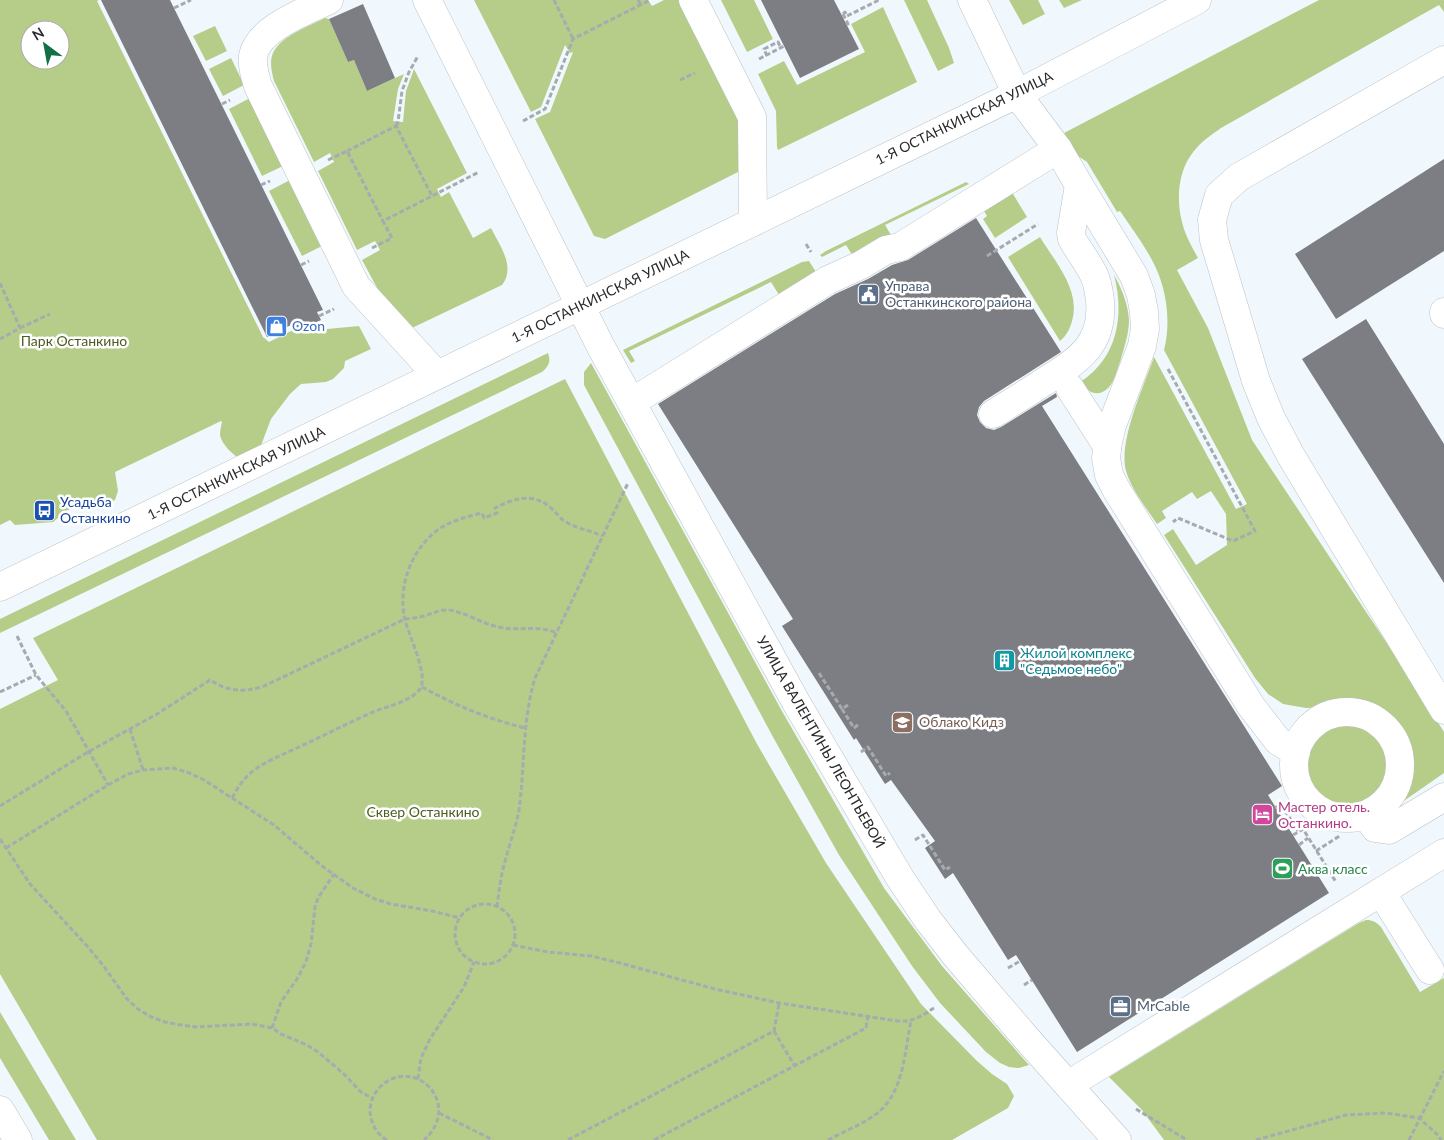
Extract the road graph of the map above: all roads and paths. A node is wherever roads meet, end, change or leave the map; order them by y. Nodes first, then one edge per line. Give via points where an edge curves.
1 (191, 0) edge
2 (329, 0) edge
3 (427, 0) edge
4 (554, 0) edge
5 (638, 0) edge
6 (650, 0) edge
7 (694, 0) edge
8 (879, 0) edge
9 (972, 0) edge
10 (1197, 0) edge
11 (641, 5) junction
12 (174, 8) dead end
13 (1162, 8) edge
14 (846, 24) dead end
15 (573, 39) junction
16 (447, 40) junction
17 (773, 52) dead end
18 (767, 56) dead end
19 (1444, 60) edge
20 (1017, 94) junction
21 (396, 126) junction
22 (500, 147) junction
23 (1058, 149) junction
24 (346, 151) junction
25 (302, 174) junction
26 (1079, 185) junction
27 (432, 196) junction
28 (383, 221) junction
29 (753, 222) junction
30 (1038, 224) dead end
31 (986, 256) dead end
32 (345, 262) junction
33 (0, 283) edge
34 (580, 306) junction
35 (50, 314) dead end
36 (20, 328) junction
37 (0, 339) edge
38 (1164, 361) dead end
39 (437, 376) junction
40 (1070, 388) dead end
41 (632, 402) junction
42 (993, 414) dead end
43 (1107, 446) junction
44 (628, 483) dead end
45 (602, 536) junction
46 (1147, 538) junction
47 (0, 587) edge
48 (405, 619) junction
49 (557, 633) junction
50 (17, 636) dead end
51 (36, 675) junction
52 (422, 687) junction
53 (0, 692) edge
54 (832, 693) dead end
55 (848, 705) dead end
56 (842, 708) junction
57 (1444, 710) edge
58 (859, 724) dead end
59 (525, 728) junction
60 (130, 729) junction
61 (88, 752) junction
62 (1296, 752) junction
63 (857, 754) dead end
64 (143, 770) junction
65 (890, 773) dead end
66 (108, 785) junction
67 (1444, 797) edge
68 (232, 798) junction
69 (0, 806) edge
70 (1276, 808) dead end
71 (1366, 815) junction
72 (1298, 831) junction
73 (1292, 835) dead end
74 (1308, 838) junction
75 (0, 839) edge
76 (912, 841) dead end
77 (1299, 845) dead end
78 (6, 848) junction
79 (1444, 853) edge
80 (950, 867) dead end
81 (334, 874) junction
82 (1334, 880) dead end
83 (1382, 892) junction
84 (496, 906) junction
85 (460, 918) junction
86 (513, 945) junction
87 (1012, 958) dead end
88 (1020, 961) dead end
89 (474, 962) junction
90 (1016, 963) junction
91 (1430, 970) dead end
92 (1003, 972) dead end
93 (779, 1003) junction
94 (934, 1008) dead end
95 (868, 1015) junction
96 (911, 1021) junction
97 (272, 1028) junction
98 (774, 1031) junction
99 (794, 1065) junction
100 (1444, 1071) edge
101 (418, 1079) junction
102 (1068, 1085) junction
103 (372, 1098) junction
104 (1136, 1109) dead end
105 (0, 1110) edge
106 (439, 1113) junction
107 (1419, 1118) junction
108 (18, 1140) edge
109 (386, 1140) edge
110 (424, 1140) edge
111 (494, 1140) edge
112 (568, 1140) edge
113 (654, 1140) edge
114 (828, 1140) edge
115 (1118, 1140) edge
116 (1187, 1140) edge
117 (1256, 1140) edge
118 (1409, 1140) edge
119 (1441, 1140) edge

1 - 12 path
2 - 25 street via 275,27 260,40 254,55 253,71 258,86
3 - 16 street, УЛИЦА ВАЛЕНТИНЫ ЛЕОНТЬЕВОЙ
4 - 15 path
5 - 11 path
6 - 11 path
7 - 29 street via 752,117
8 - 14 path via 847,16 845,12
9 - 20 street
10 - 13 street, 1-Я ОСТАНКИНСКАЯ УЛИЦА
11 - 15 path
13 - 20 street, 1-Я ОСТАНКИНСКАЯ УЛИЦА
15 - 22 path via 545,109
16 - 21 path via 418,56 402,91
16 - 22 street, УЛИЦА ВАЛЕНТИНЫ ЛЕОНТЬЕВОЙ
17 - 18 path via 782,47 778,42 764,49
19 - 57 street via 1239,177 1219,195 1212,220 1214,240 1253,372 1271,418
20 - 23 street
20 - 29 street, 1-Я ОСТАНКИНСКАЯ УЛИЦА
21 - 24 path
21 - 27 path
22 - 27 path
22 - 34 street, УЛИЦА ВАЛЕНТИНЫ ЛЕОНТЬЕВОЙ
23 - 26 street
23 - 41 street via 900,247 886,250 828,280
24 - 25 path
24 - 28 path
25 - 32 street
26 - 42 street via 1071,233 1095,276 1099,292 1099,323 1094,337 1071,365
26 - 43 street via 1134,276 1144,312 1142,346 1112,424
27 - 28 path
28 - 32 path via 392,238
29 - 34 street, 1-Я ОСТАНКИНСКАЯ УЛИЦА
30 - 31 path
32 - 39 street via 356,286
33 - 36 path
34 - 39 street, 1-Я ОСТАНКИНСКАЯ УЛИЦА
34 - 41 street, УЛИЦА ВАЛЕНТИНЫ ЛЕОНТЬЕВОЙ
35 - 36 path
36 - 37 path
38 - 46 path via 1255,531 1233,542 1178,518
39 - 47 street, 1-Я ОСТАНКИНСКАЯ УЛИЦА
40 - 43 street
41 - 102 street, УЛИЦА ВАЛЕНТИНЫ ЛЕОНТЬЕВОЙ via 797,704 900,878 956,956
43 - 46 street via 1109,475
44 - 45 path
45 - 48 path via 569,524 545,503 531,498 507,502 495,508 497,513 484,518 482,513 455,520 425,542 408,569 402,600
45 - 49 path
46 - 62 street via 1251,706 1278,741
48 - 49 path via 448,610 497,627 536,628
48 - 52 path via 422,668
48 - 60 path via 262,687 234,690 210,680
49 - 59 path via 535,678
50 - 51 path
51 - 53 path
51 - 61 path via 66,711
52 - 59 path via 469,710
52 - 68 path via 406,699 255,770
54 - 56 path
55 - 56 path
56 - 58 path via 854,728
59 - 84 path via 519,811
60 - 61 path
60 - 64 path
61 - 66 path
61 - 69 path
62 - 71 street via 1297,784 1318,810 1350,819
62 - 71 street via 1303,736 1328,715 1361,713 1376,720 1389,732 1401,762 1399,779 1392,795 1381,807
63 - 65 path via 868,748 886,776
64 - 66 path
64 - 68 path via 173,768 187,772
66 - 78 path
67 - 71 street via 1389,830 1374,828
68 - 81 path via 274,825
70 - 72 path via 1281,804
72 - 73 path
72 - 74 path via 1302,829
74 - 77 path
74 - 82 path
75 - 78 path
76 - 80 path via 923,834 945,870
78 - 97 path via 30,884 138,1009 151,1017 181,1025 252,1024
79 - 83 street
81 - 85 path via 375,899
81 - 97 path via 318,898 312,944 306,962 277,1009
83 - 91 street
83 - 102 street
84 - 85 path via 478,905 469,908
84 - 86 path via 511,918 515,936
85 - 89 path via 455,932 456,942 459,950
86 - 89 path via 501,960 483,964
86 - 93 path via 591,956
87 - 90 path
88 - 90 path
89 - 101 path via 464,987 430,1039 421,1058
90 - 92 path
93 - 95 path
93 - 98 path
94 - 96 path
95 - 96 path
95 - 99 path via 866,1028
96 - 114 path via 895,1091 881,1110
97 - 103 path via 318,1052 361,1092
98 - 99 path
98 - 112 path
99 - 113 path
100 - 107 path
101 - 103 path via 391,1079 378,1088
101 - 106 path via 434,1093
102 - 115 street, УЛИЦА ВАЛЕНТИНЫ ЛЕОНТЬЕВОЙ
103 - 109 path via 371,1119 375,1129
104 - 116 path
105 - 108 street
106 - 110 path via 437,1124
106 - 111 path
107 - 117 path via 1386,1113 1346,1115
107 - 118 path
107 - 119 path

